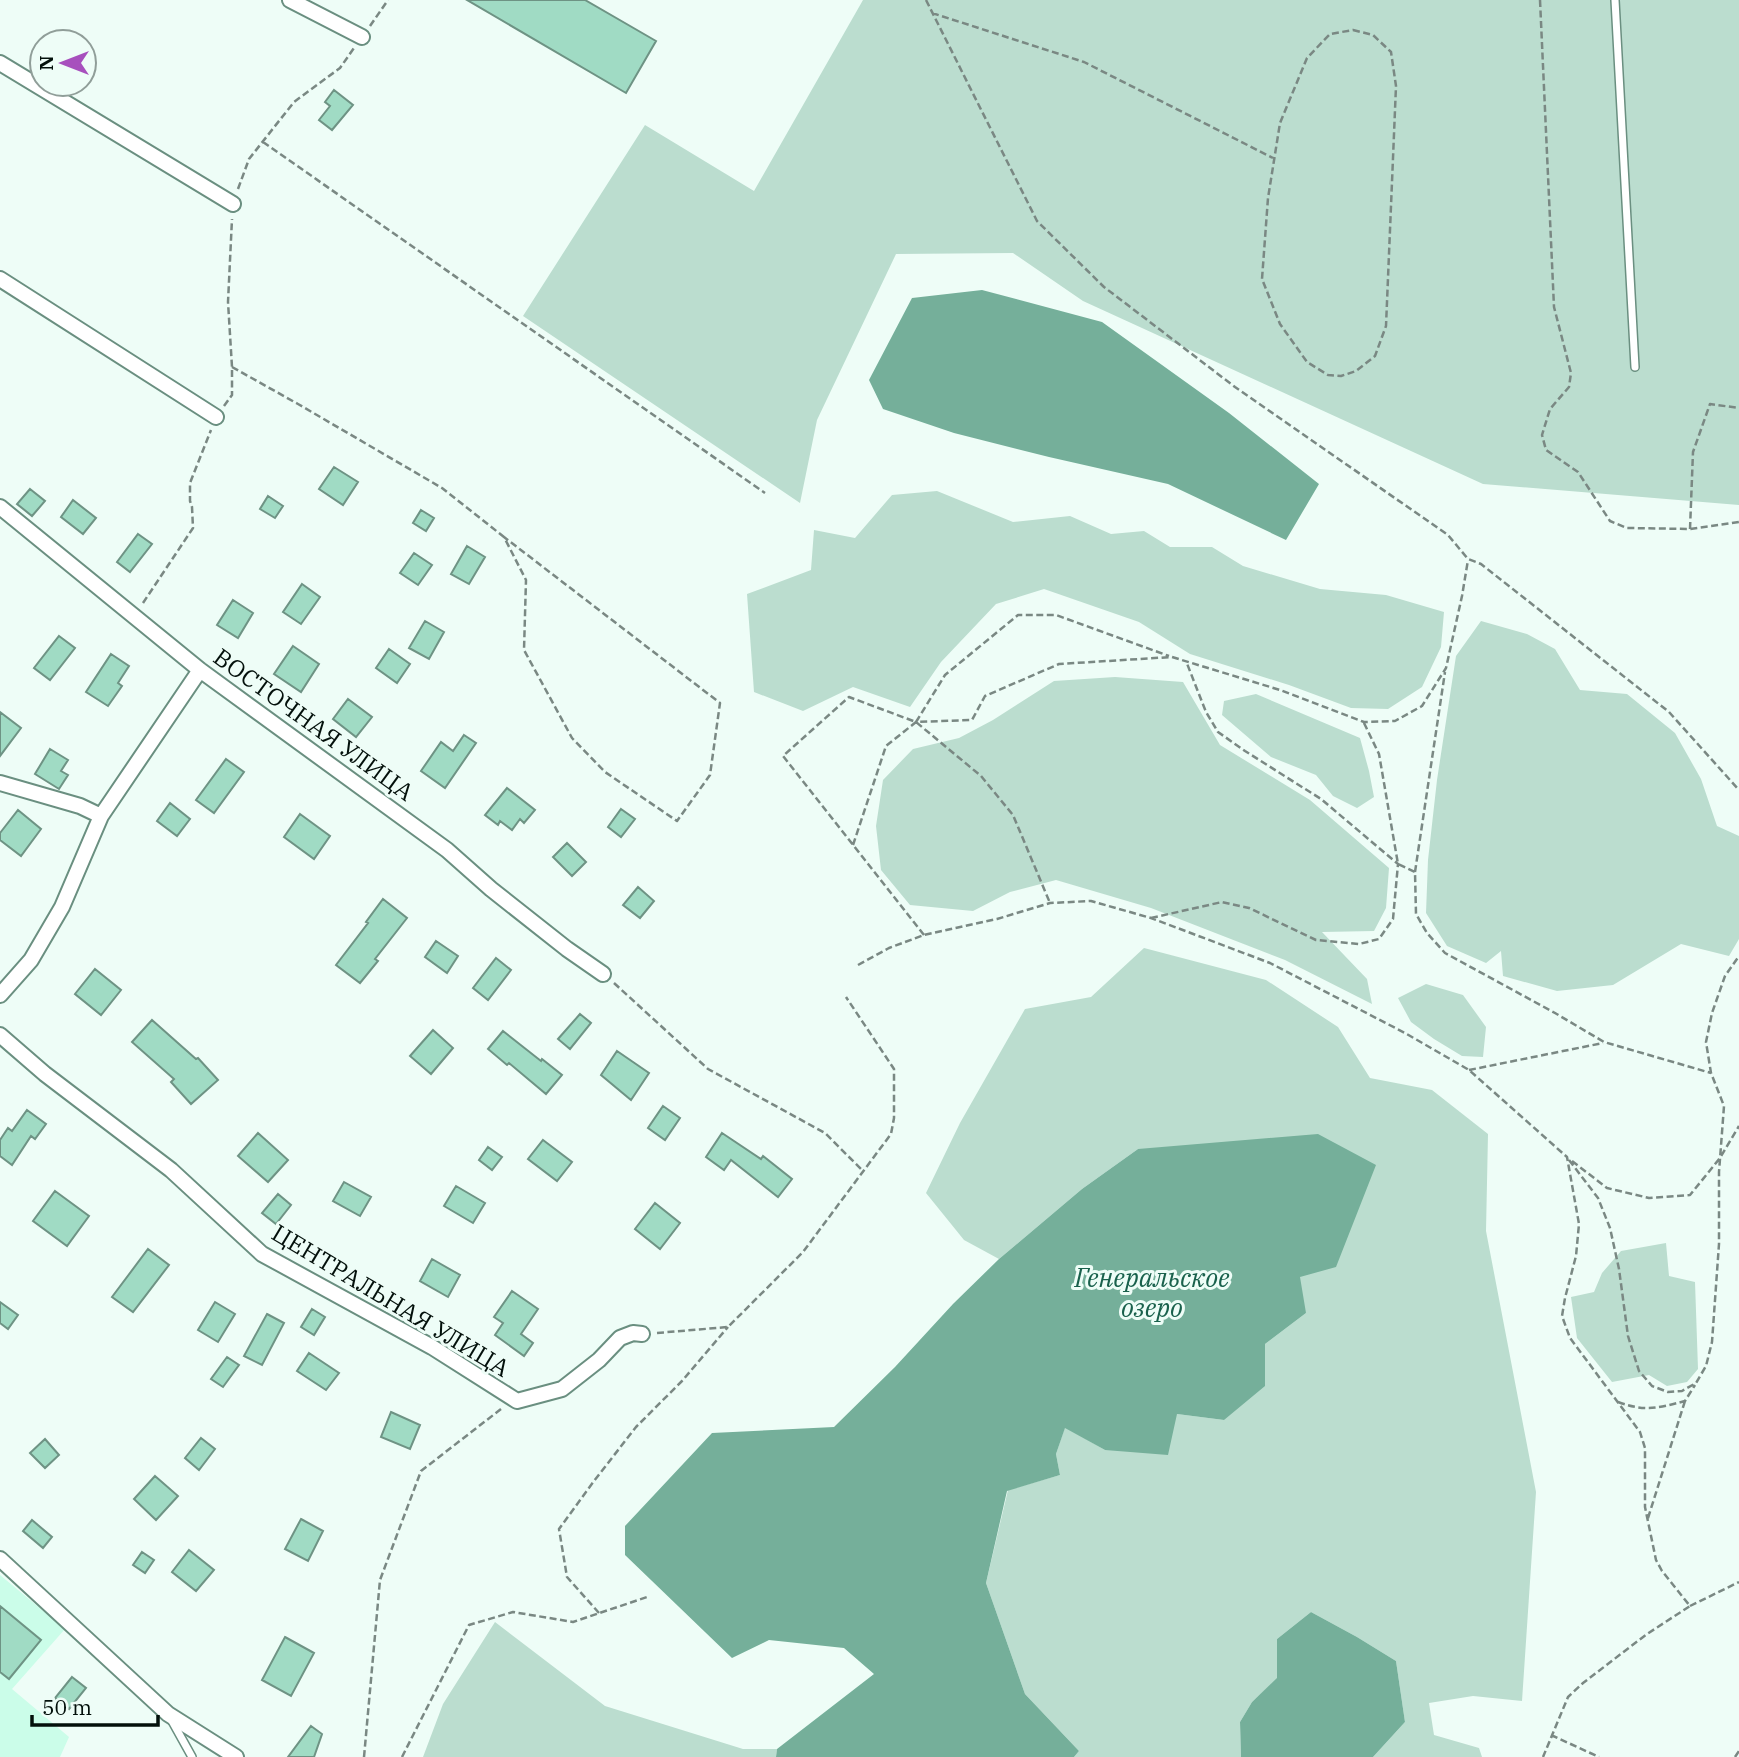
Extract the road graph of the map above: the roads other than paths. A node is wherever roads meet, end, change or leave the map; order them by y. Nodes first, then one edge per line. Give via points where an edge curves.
1 (290, 0) edge
2 (1615, 0) edge
3 (362, 37) road end
4 (0, 63) edge
5 (233, 204) road end
6 (0, 279) edge
7 (1635, 367) dead end
8 (216, 417) road end
9 (0, 507) edge
10 (200, 670) junction
11 (0, 783) edge
12 (101, 816) junction
13 (603, 974) road end
14 (0, 995) edge
15 (0, 1035) edge
16 (642, 1335) road end
17 (0, 1559) edge
18 (168, 1714) junction
19 (192, 1757) edge
20 (236, 1757) edge

1 - 3 street
2 - 7 lane
4 - 5 street
6 - 8 street
9 - 10 street, ВОСТОЧНАЯ УЛИЦА
10 - 12 street
10 - 13 street, ВОСТОЧНАЯ УЛИЦА via 447,850
11 - 12 street
12 - 14 street via 56,917 31,960
15 - 16 street, ЦЕНТРАЛЬНАЯ УЛИЦА via 171,1170 262,1254 432,1347 517,1401 562,1389 620,1338
17 - 18 street
18 - 19 lane
18 - 20 street

